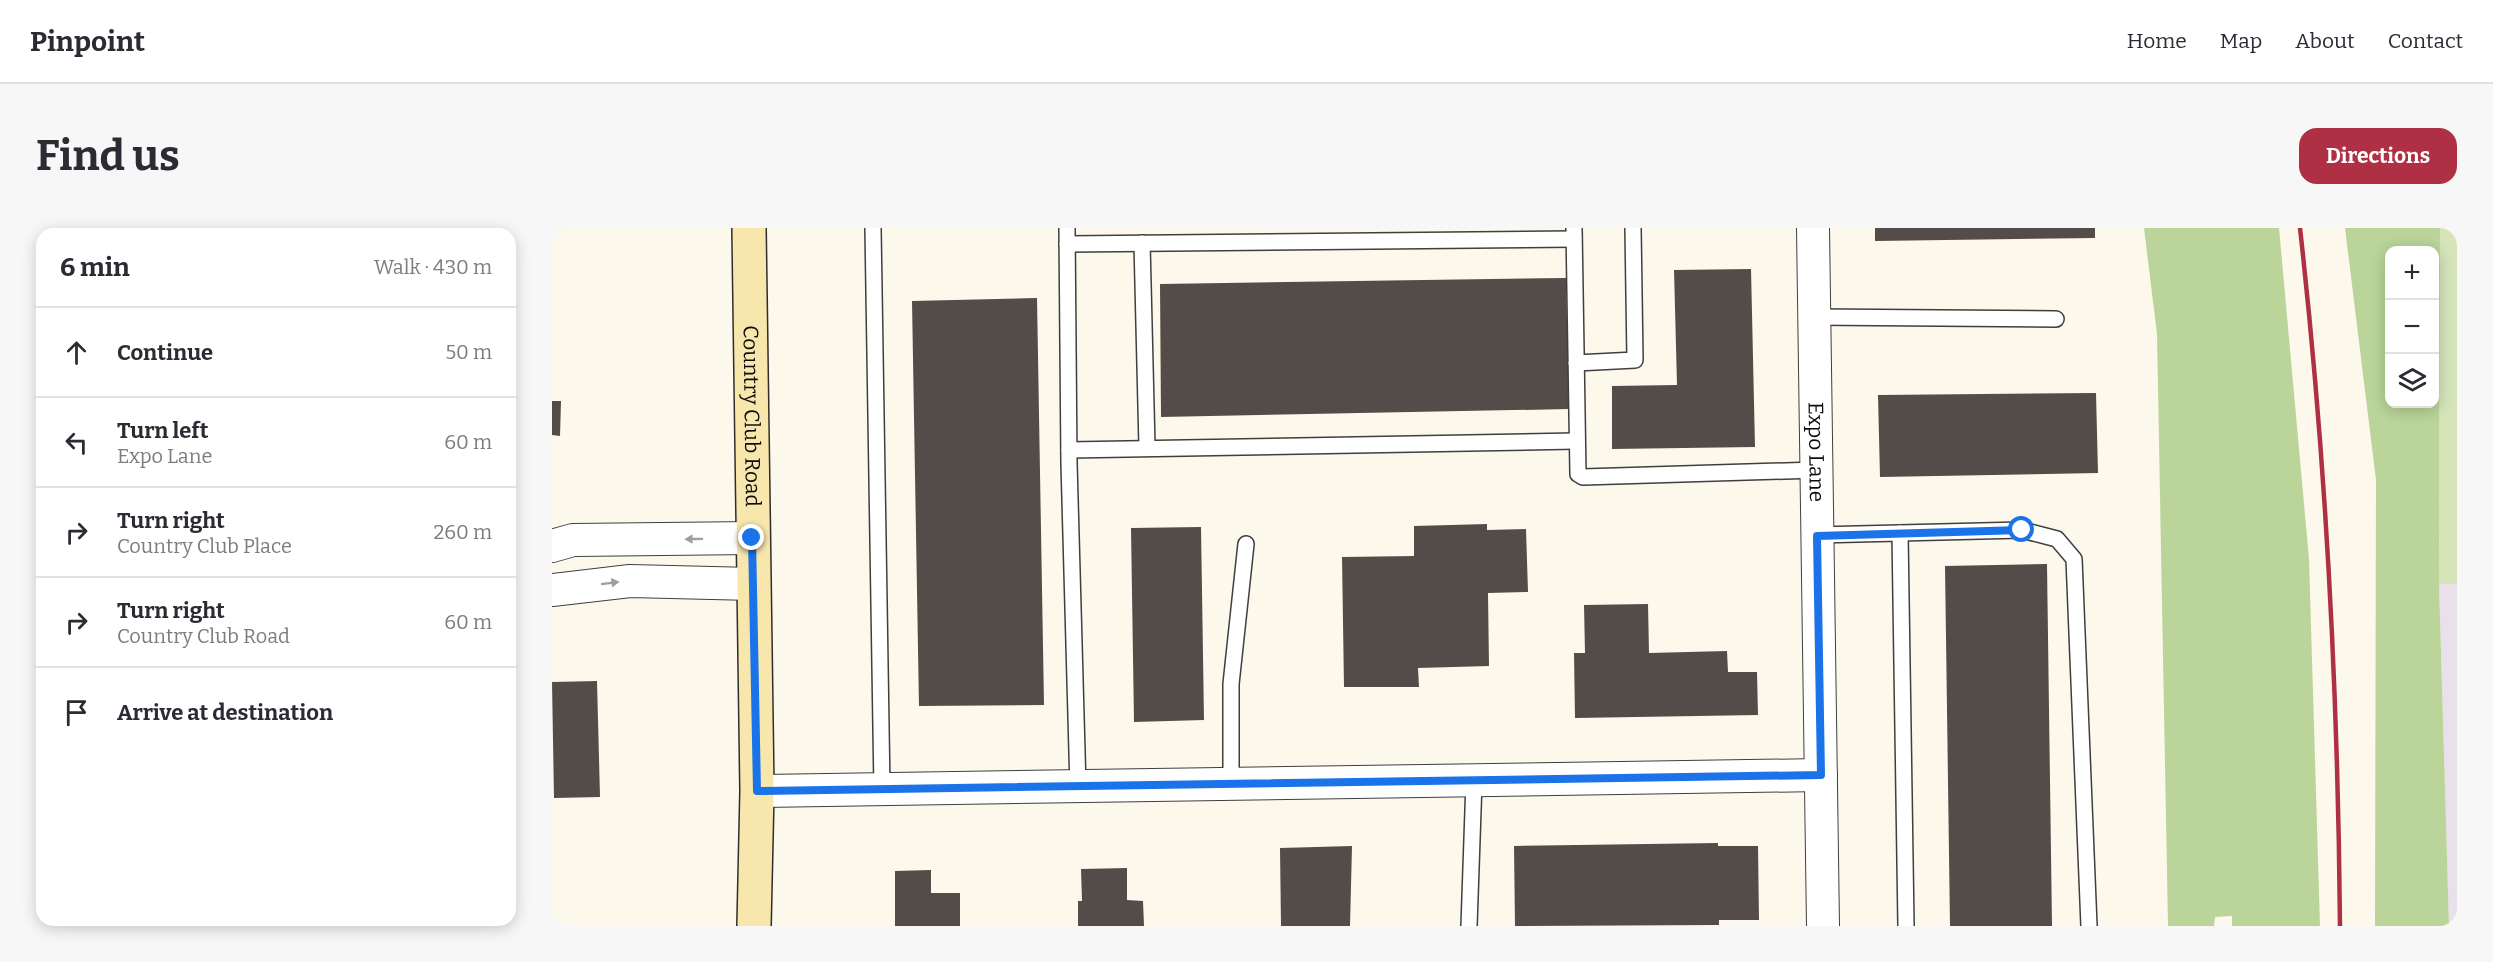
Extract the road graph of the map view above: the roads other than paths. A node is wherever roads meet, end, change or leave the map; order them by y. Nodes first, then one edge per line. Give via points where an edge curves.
1 (749, 228) edge
2 (873, 228) edge
3 (1067, 228) edge
4 (1633, 228) edge
5 (1813, 228) edge
6 (1574, 233) edge
7 (1142, 243) junction
8 (1067, 244) junction
9 (1814, 317) junction
10 (2056, 319) dead end
11 (1576, 363) junction
12 (1576, 441) junction
13 (1147, 447) junction
14 (1069, 450) junction
15 (1816, 470) junction
16 (1900, 533) junction
17 (1817, 536) junction
18 (752, 538) junction
19 (1246, 544) dead end
20 (552, 546) edge
21 (753, 584) junction
22 (552, 590) edge
23 (1821, 775) junction
24 (1474, 781) junction
25 (1231, 785) junction
26 (1078, 788) junction
27 (882, 790) junction
28 (757, 791) junction
29 (754, 926) edge
30 (1469, 926) edge
31 (1822, 926) edge
32 (1906, 926) edge
33 (2089, 926) edge

1 - 18 main road, Country Club Road
2 - 27 lane
3 - 8 lane
4 - 11 lane via 1635,360
5 - 9 street, Expo Lane
6 - 7 lane
6 - 11 lane
7 - 8 lane
7 - 13 lane
8 - 14 lane
9 - 10 lane
9 - 15 street, Expo Lane
11 - 12 lane
12 - 13 lane
12 - 15 lane via 1577,469 1583,477
13 - 14 lane
14 - 26 lane
15 - 17 street, Expo Lane
16 - 17 lane
16 - 32 lane
16 - 33 lane via 2022,530 2057,539 2074,559
17 - 23 street, Expo Lane
18 -> 20 street via 573,540
18 - 21 main road, Country Club Road
19 - 25 lane via 1231,684
22 -> 21 street via 630,581
21 - 28 main road, Country Club Road
23 - 24 street
23 - 31 street, Expo Lane
24 - 25 street
24 - 30 lane
25 - 26 street
26 - 27 street
27 - 28 street
28 - 29 main road, Country Club Road

